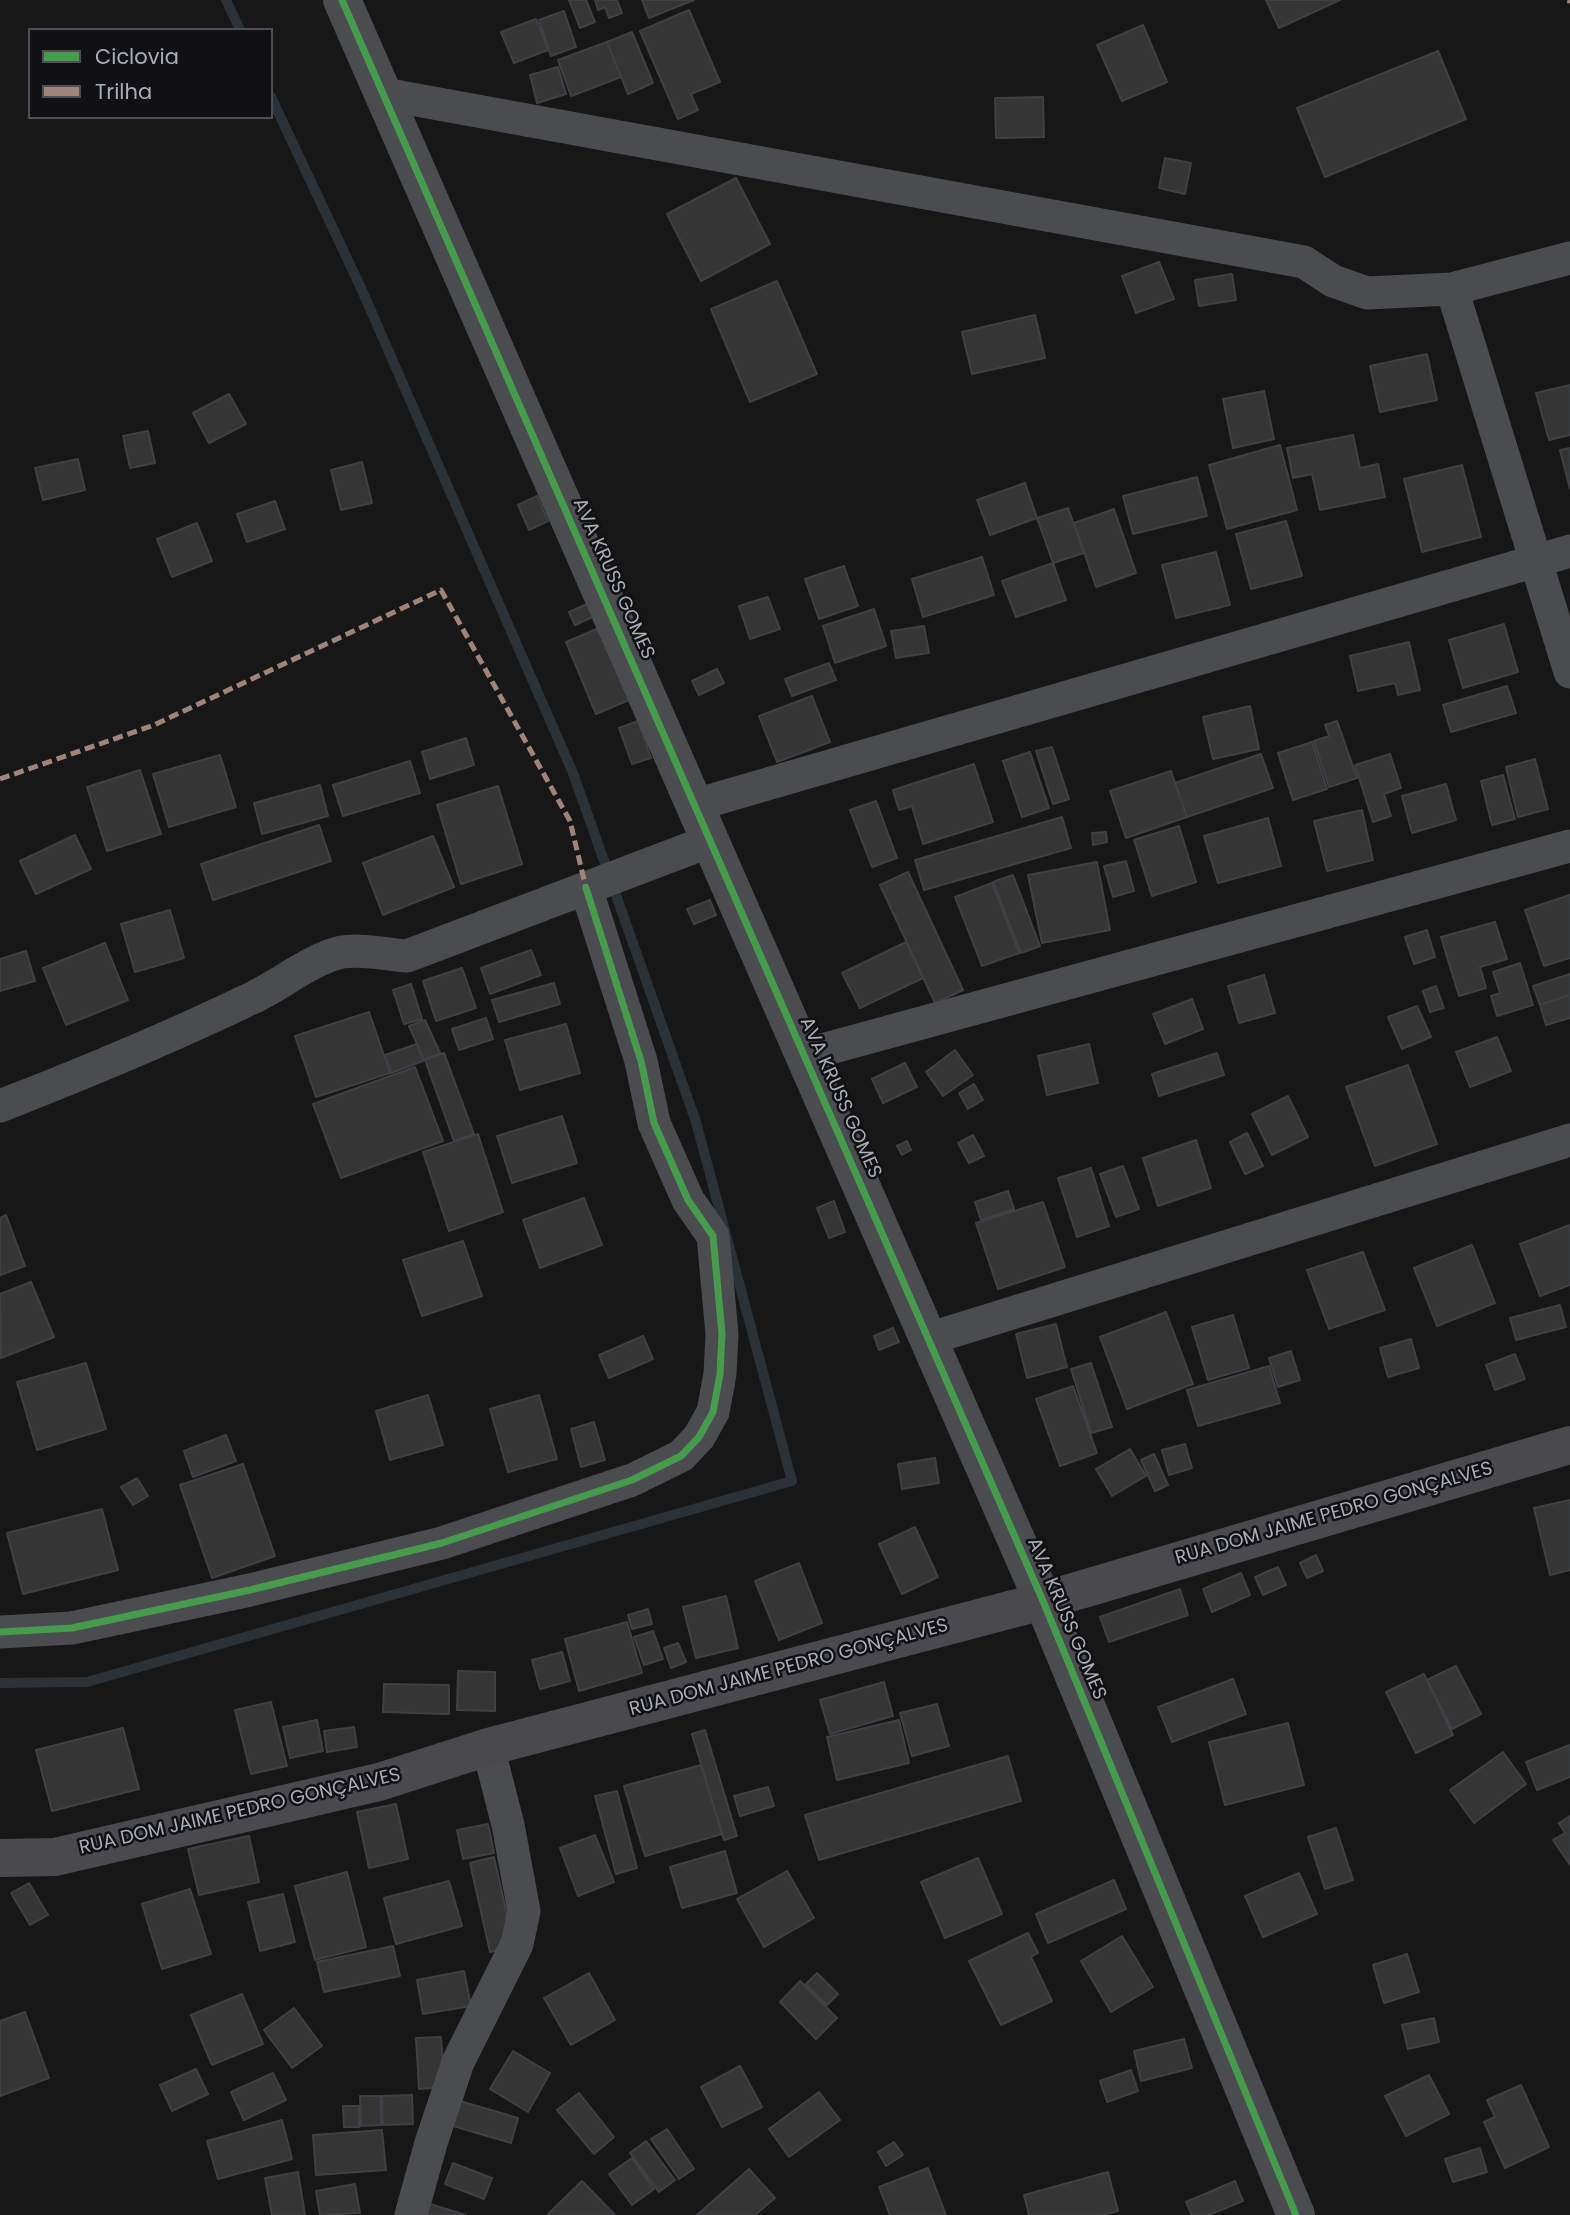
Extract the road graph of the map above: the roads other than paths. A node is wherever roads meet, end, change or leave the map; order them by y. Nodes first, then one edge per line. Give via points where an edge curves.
1 (342, 0) edge
2 (384, 94) junction
3 (1570, 258) edge
4 (1451, 289) junction
5 (1570, 551) edge
6 (1537, 560) junction
7 (1570, 672) edge
8 (695, 805) junction
9 (710, 841) junction
10 (1570, 846) edge
11 (586, 888) junction
12 (804, 1055) junction
13 (0, 1106) edge
14 (1570, 1140) edge
15 (928, 1339) junction
16 (1570, 1445) edge
17 (1042, 1601) junction
18 (0, 1632) edge
19 (488, 1747) junction
20 (0, 1858) edge
21 (411, 2215) edge
22 (1296, 2215) edge

1 - 2 street, AVA KRUSS GOMES
2 - 4 street via 1304,261 1333,281 1367,293
2 - 8 street, AVA KRUSS GOMES
3 - 4 street
4 - 6 street
5 - 6 street
6 - 7 street
6 - 8 street
8 - 9 street, AVA KRUSS GOMES
9 - 11 street
9 - 12 street, AVA KRUSS GOMES
10 - 12 street
11 - 13 street via 407,956 358,951 325,958 229,1009
11 - 18 street via 641,1061 654,1123 688,1200 713,1237 722,1334 720,1374 713,1412 699,1437 681,1456 632,1480 442,1543 72,1628
12 - 15 street, AVA KRUSS GOMES
14 - 15 street
15 - 17 street, AVA KRUSS GOMES
16 - 17 main road, RUA DOM JAIME PEDRO GONÇALVES
17 - 19 main road, RUA DOM JAIME PEDRO GONÇALVES
17 - 22 street, AVA KRUSS GOMES
19 - 20 main road, RUA DOM JAIME PEDRO GONÇALVES via 379,1782 55,1857
19 - 21 street via 524,1911 517,1944 458,2062

